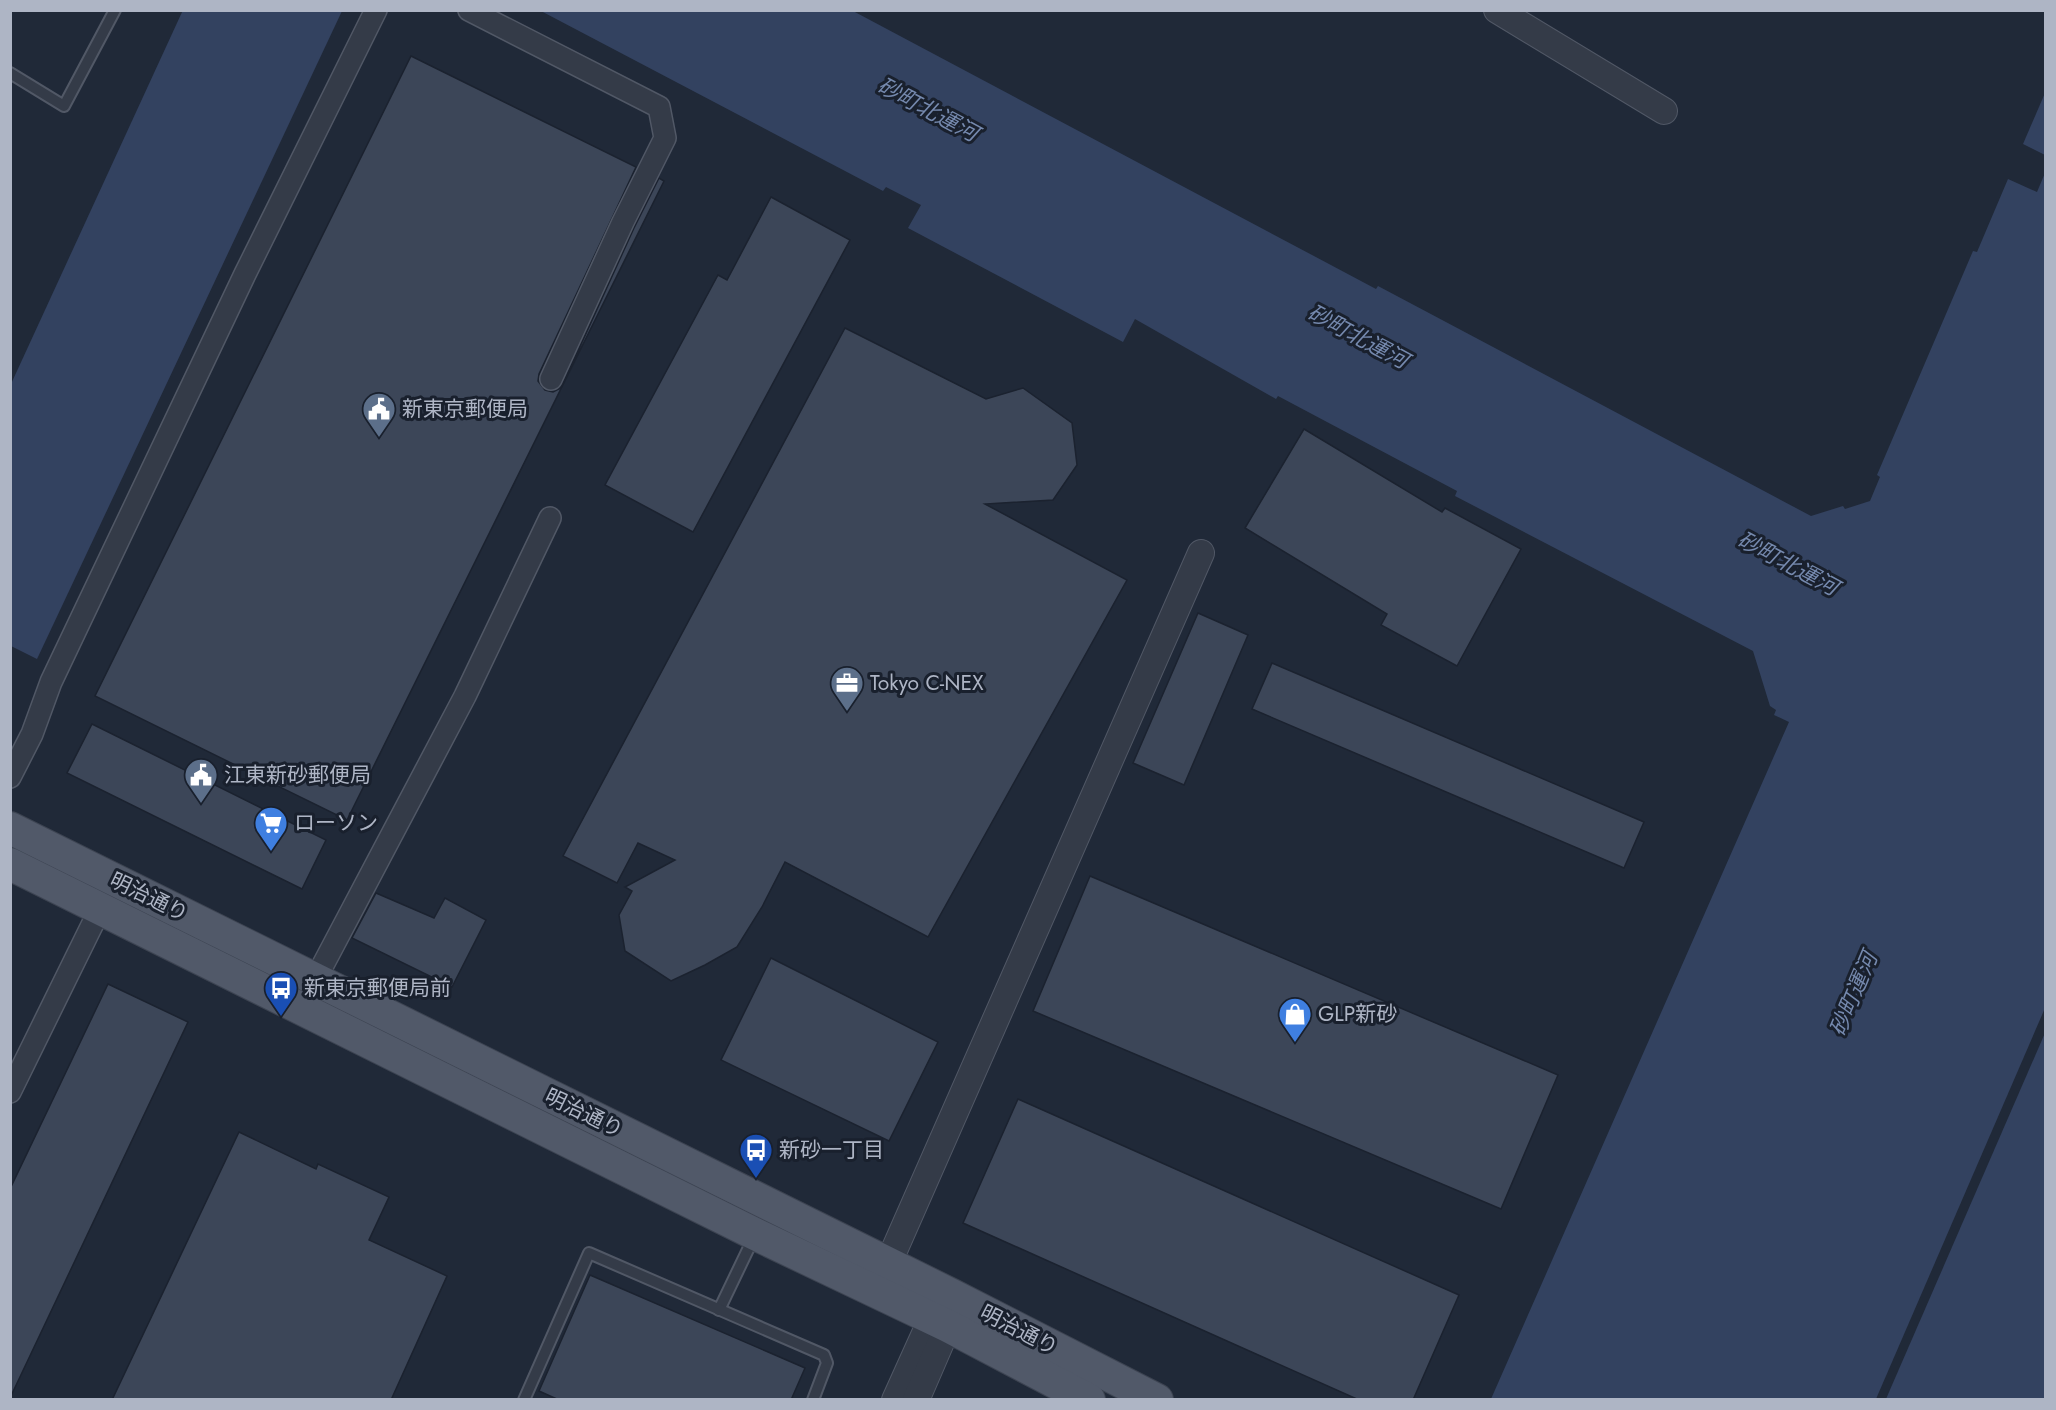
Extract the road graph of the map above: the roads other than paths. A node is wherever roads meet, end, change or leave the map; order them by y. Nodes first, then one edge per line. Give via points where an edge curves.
1 (115, 10) edge
2 (376, 10) edge
3 (469, 10) edge
4 (1497, 10) edge
5 (10, 73) edge
6 (1664, 111) dead end
7 (551, 379) dead end
8 (550, 518) dead end
9 (1201, 554) dead end
10 (10, 777) edge
11 (10, 828) edge
12 (10, 864) edge
13 (100, 909) junction
14 (315, 980) junction
15 (10, 1092) edge
16 (755, 1234) junction
17 (882, 1278) junction
18 (719, 1310) junction
19 (944, 1313) junction
20 (524, 1400) edge
21 (813, 1400) edge
22 (896, 1400) edge
23 (916, 1400) edge
24 (1089, 1400) edge
25 (1157, 1400) edge

1 - 5 lane via 64,106
2 - 10 street via 76,628
3 - 7 street via 659,107 665,138
4 - 6 street
8 - 14 street via 465,696
9 - 17 street
11 - 14 main road, 明治通り
12 - 13 main road, 明治通り
13 - 15 street
13 - 16 main road, 明治通り
14 - 17 main road, 明治通り
16 - 17 main road, 明治通り
16 - 18 lane
17 - 19 main road, 明治通り
18 - 20 lane via 589,1253
18 - 21 lane via 824,1355 827,1363
19 - 22 street
19 - 23 street
19 - 24 main road, 明治通り
19 - 25 main road, 明治通り

